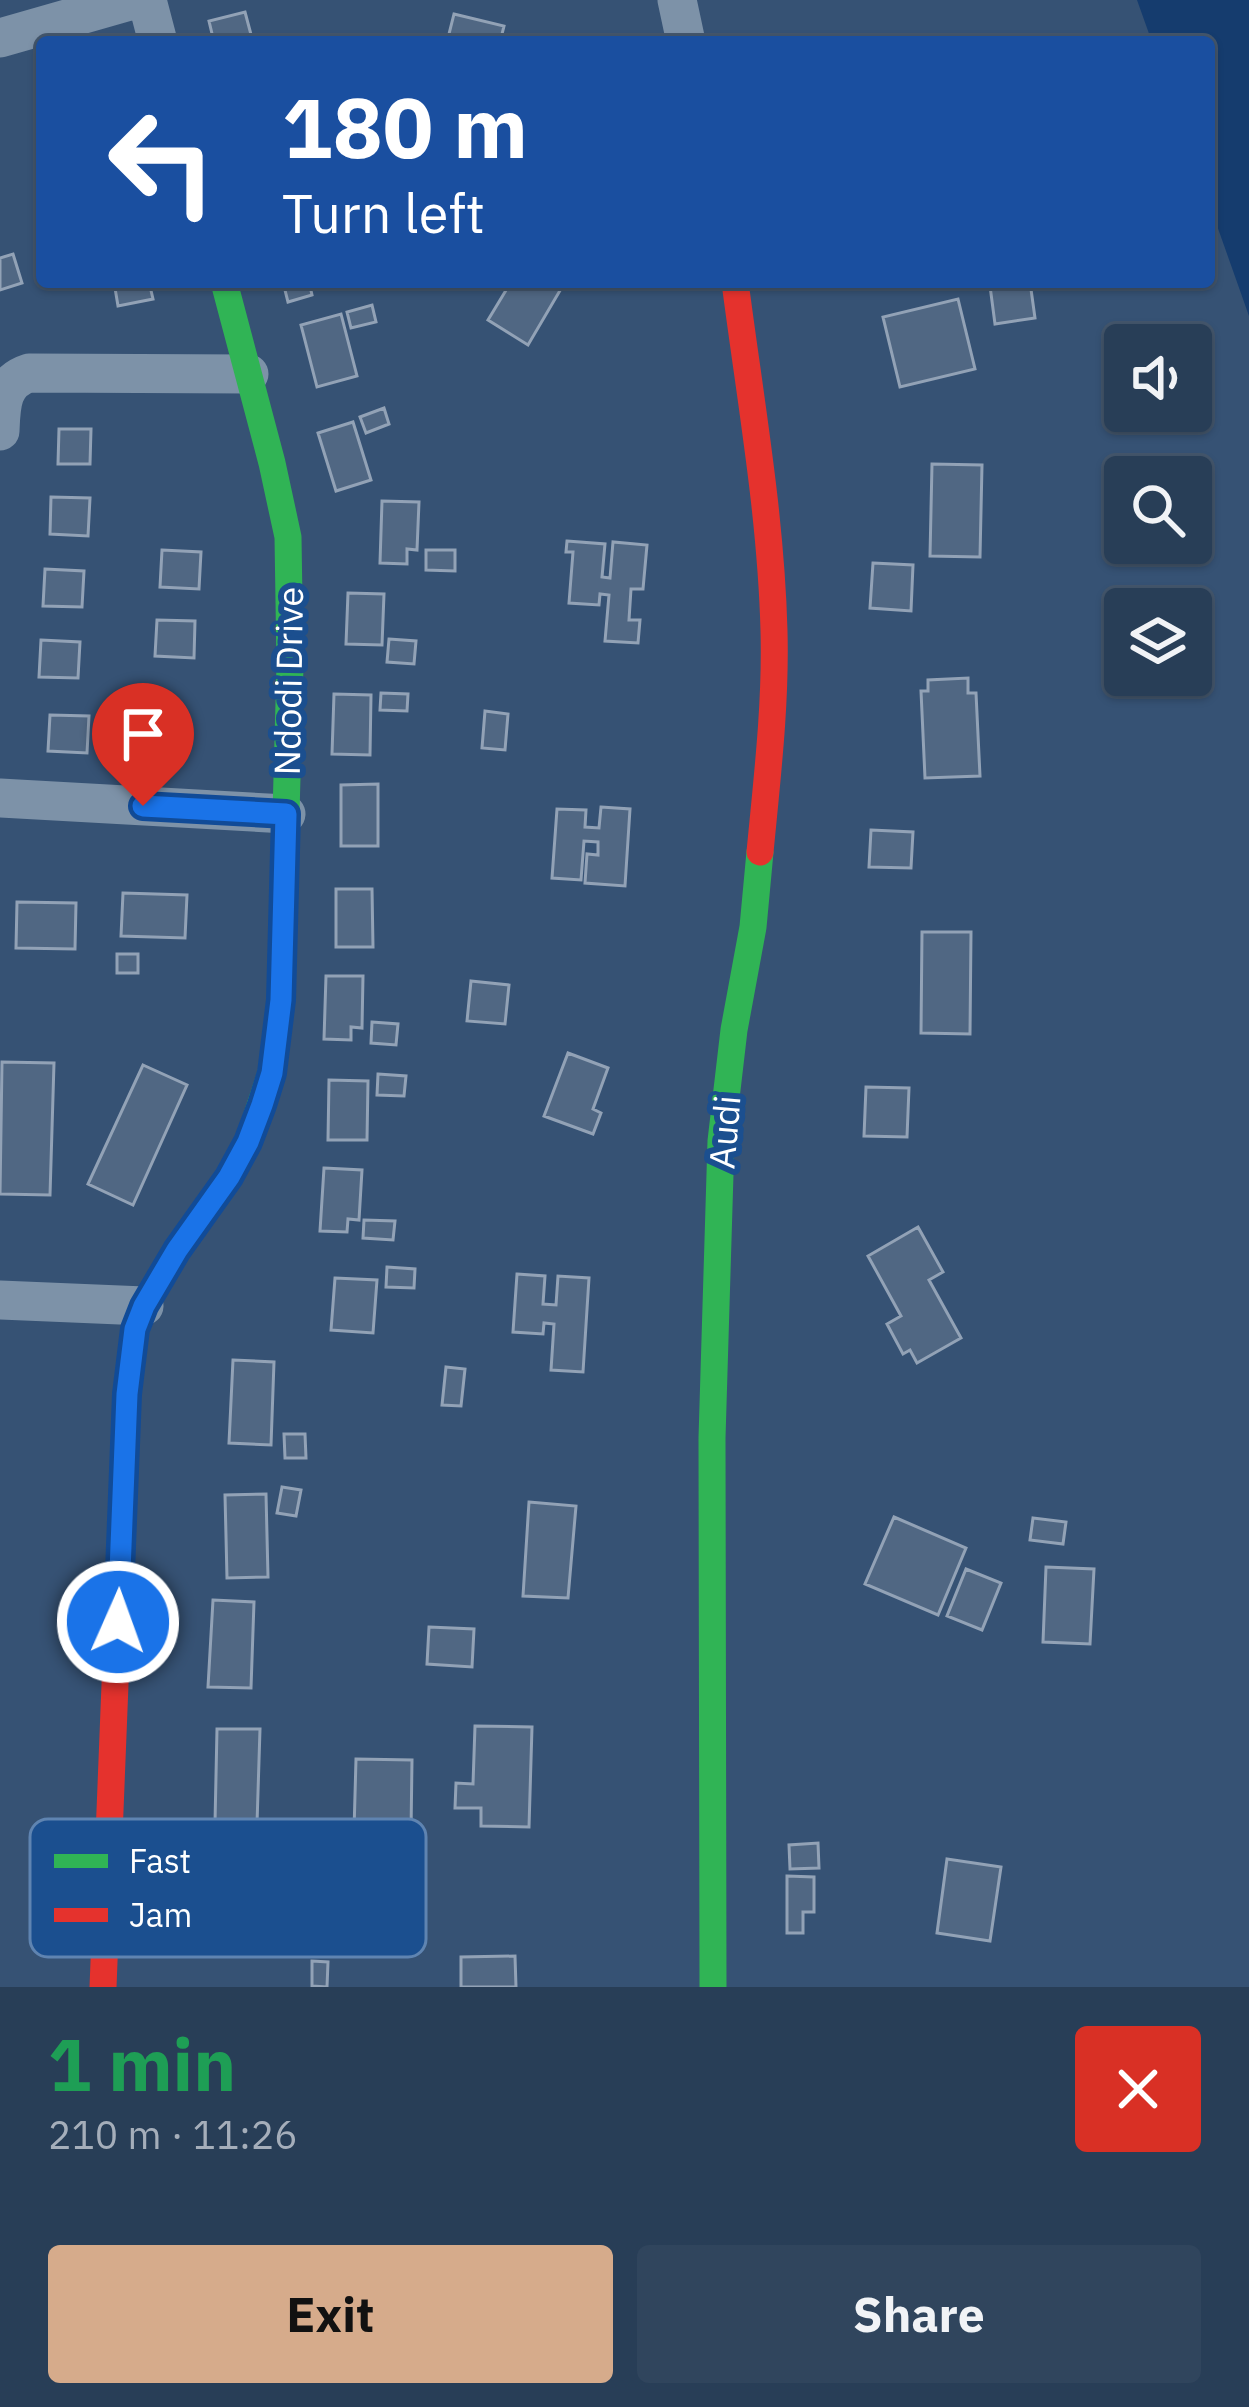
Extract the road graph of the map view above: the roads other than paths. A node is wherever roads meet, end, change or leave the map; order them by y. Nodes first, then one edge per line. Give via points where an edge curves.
1 (133, 0) edge
2 (147, 0) edge
3 (677, 0) edge
4 (156, 36) edge
5 (685, 36) edge
6 (0, 38) edge
7 (226, 288) edge
8 (736, 288) edge
9 (249, 374) junction
10 (0, 431) edge
11 (0, 798) edge
12 (286, 814) junction
13 (0, 1300) edge
14 (144, 1306) junction
15 (110, 1819) edge
16 (104, 1957) edge
17 (103, 1987) edge
18 (713, 1987) edge

1 - 6 street
2 - 4 street
3 - 5 street
7 - 9 street, Ndodi Drive
8 - 18 street, Audi via 770,536 774,635 753,927 721,1141 712,1438
9 - 10 street via 29,373 6,389
9 - 12 street, Ndodi Drive via 288,537
11 - 12 street
12 - 14 street, Ndodi Drive via 272,1073 229,1177
13 - 14 street
14 - 15 street, Ndodi Drive via 127,1394
16 - 17 street, Ndodi Drive

